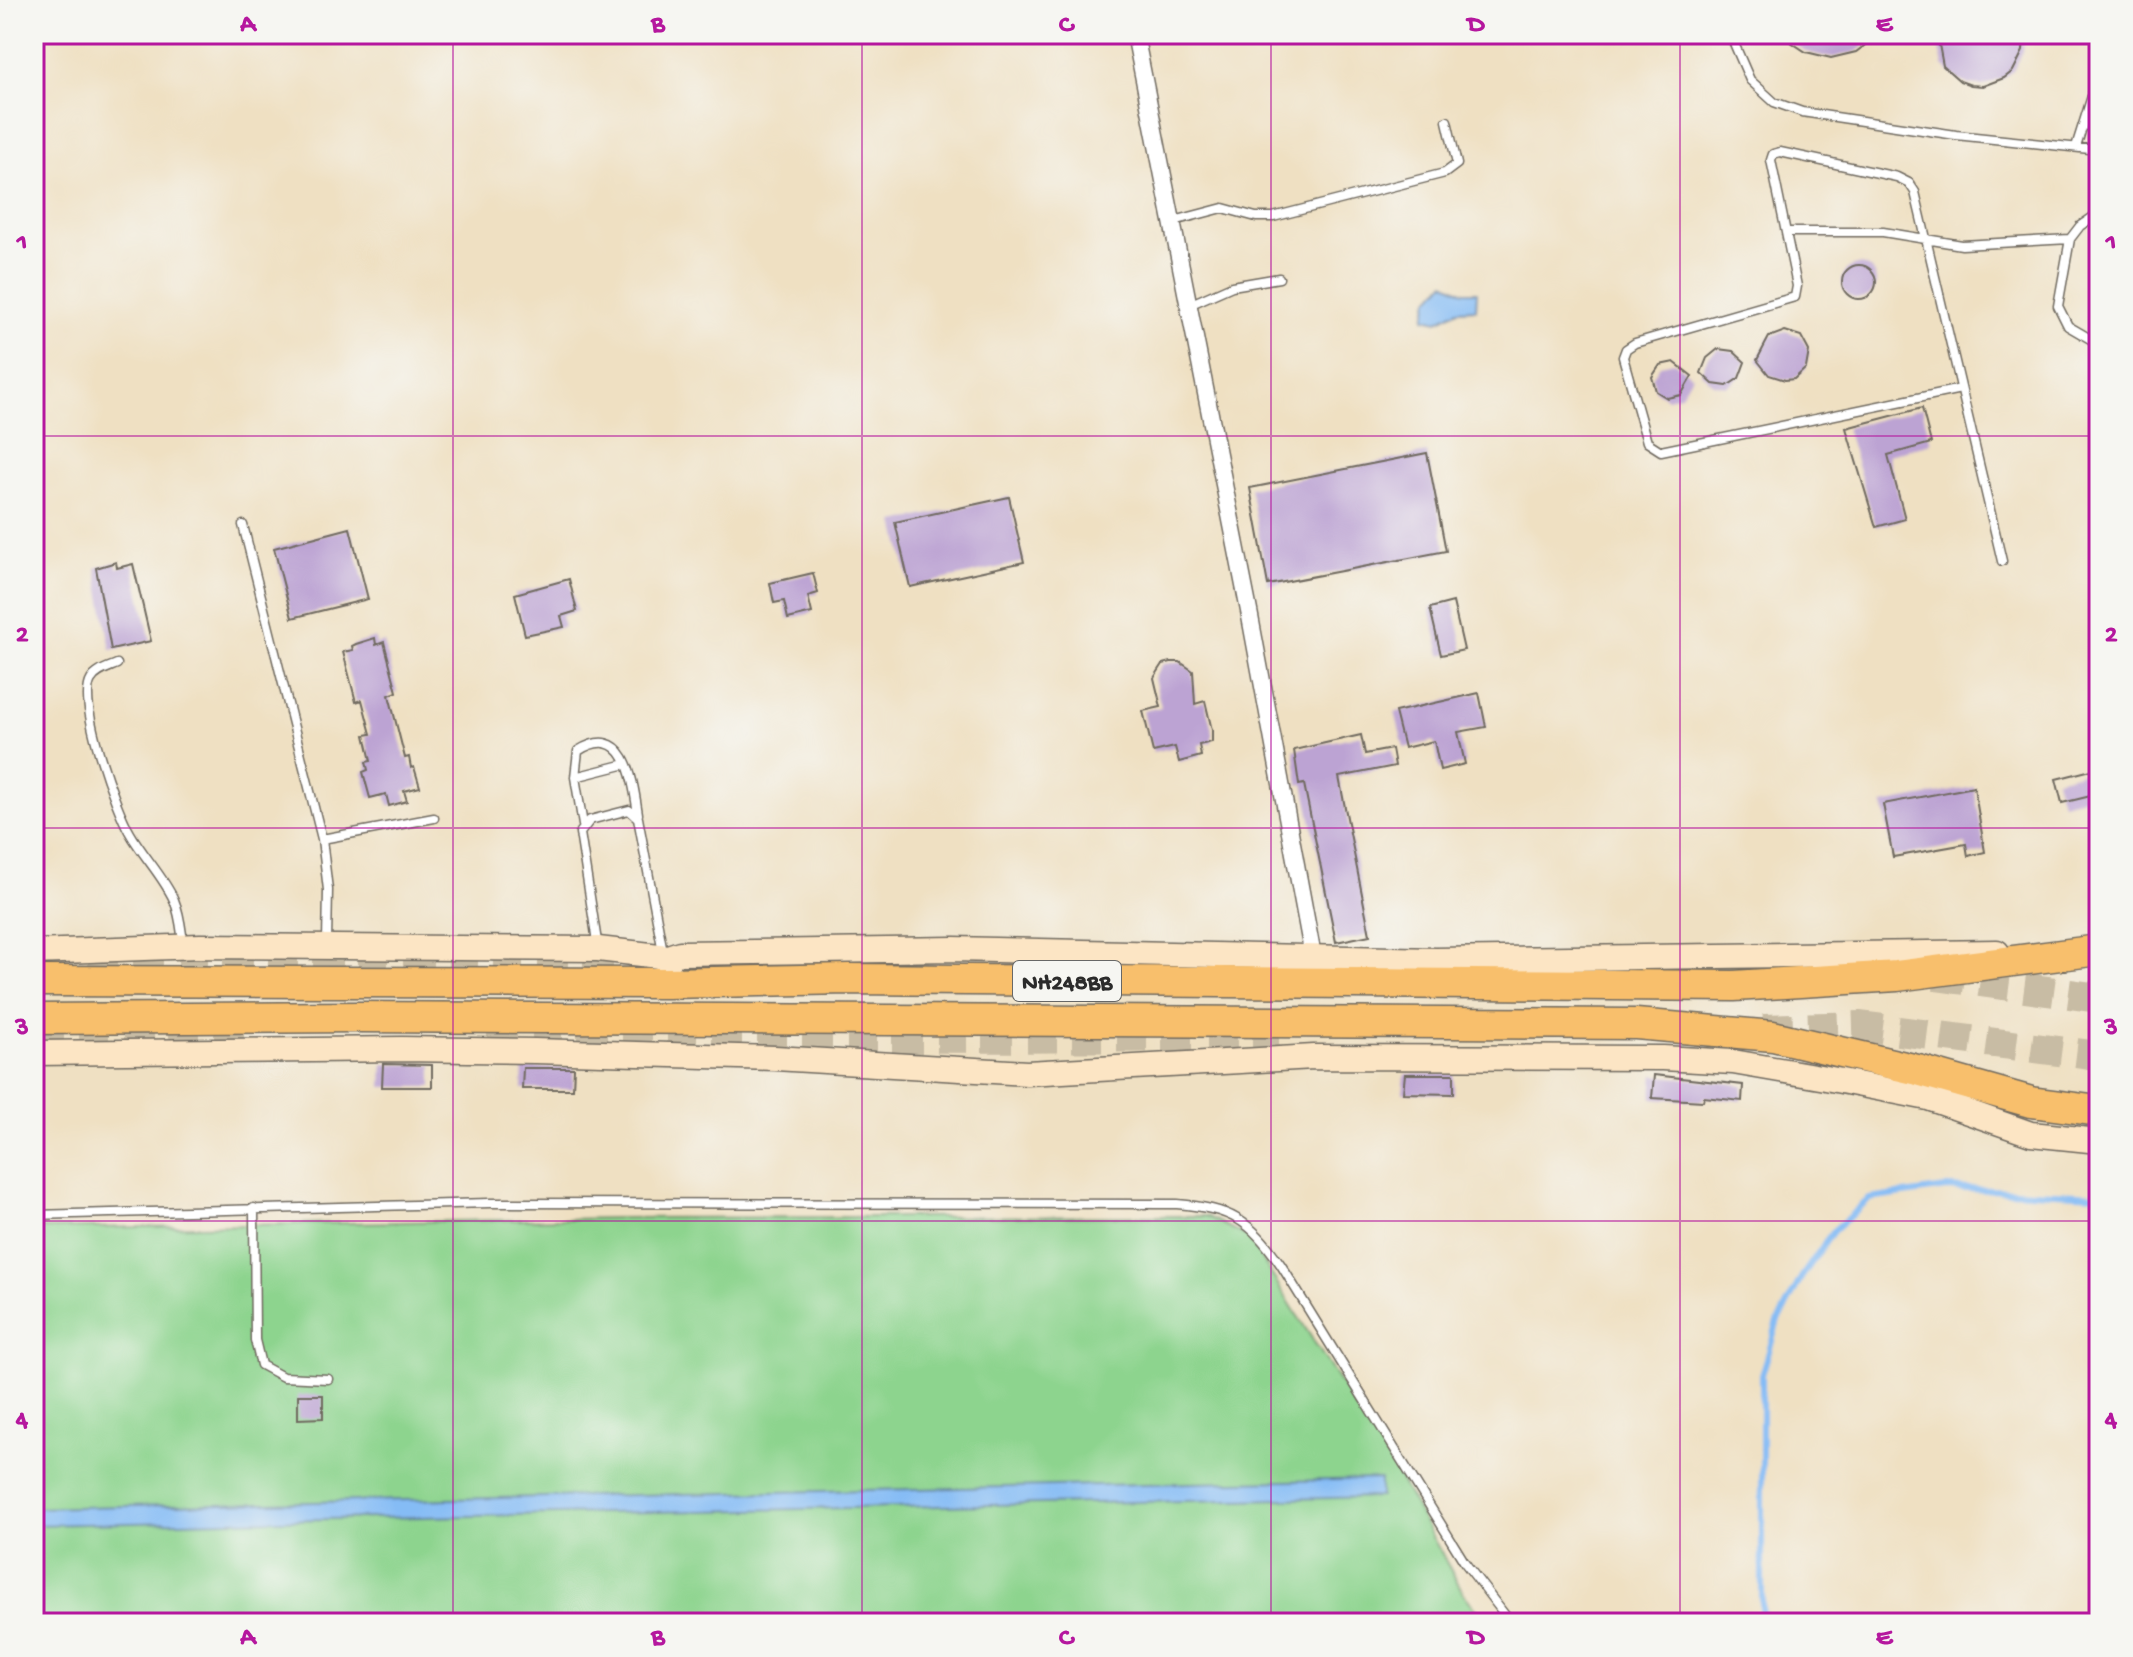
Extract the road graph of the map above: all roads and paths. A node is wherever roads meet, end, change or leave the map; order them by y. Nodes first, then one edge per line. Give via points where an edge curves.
1 (1135, 34) edge
2 (1730, 34) edge
3 (2099, 74) edge
4 (1447, 121) dead end
5 (2076, 147) junction
6 (2099, 150) edge
7 (2099, 213) edge
8 (1170, 222) junction
9 (1786, 232) junction
10 (1923, 236) junction
11 (2070, 239) junction
12 (1279, 278) dead end
13 (1189, 305) junction
14 (2099, 344) edge
15 (1961, 389) junction
16 (243, 525) dead end
17 (2002, 561) dead end
18 (117, 664) dead end
19 (626, 764) junction
20 (575, 777) junction
21 (434, 818) dead end
22 (638, 818) junction
23 (583, 825) junction
24 (322, 839) junction
25 (183, 947) junction
26 (327, 947) junction
27 (598, 949) junction
28 (2099, 950) edge
29 (34, 952) edge
30 (666, 965) junction
31 (1315, 971) junction
32 (34, 981) edge
33 (34, 1019) edge
34 (34, 1053) edge
35 (2099, 1111) edge
36 (2099, 1141) edge
37 (254, 1208) junction
38 (34, 1215) edge
39 (328, 1379) dead end
40 (1511, 1623) edge

1 - 8 street
2 - 5 lane via 1750,80 1774,102 1802,112
3 - 5 lane
4 - 8 lane via 1457,164 1445,173 1273,217 1223,208
5 - 6 lane
7 - 11 lane
8 - 13 street
9 - 10 lane
9 - 10 lane via 1771,160 1780,152 1909,183
9 - 15 lane via 1795,297 1626,349 1624,366 1653,448 1661,451
10 - 11 lane via 1976,246
10 - 15 lane
11 - 14 lane via 2058,306 2068,326
12 - 13 lane via 1232,286
13 - 31 street
15 - 17 lane
16 - 24 lane
18 - 25 lane via 91,679 87,691 96,741 129,832 174,900
19 - 20 lane
19 - 20 lane via 615,746 598,742 578,751
19 - 22 lane
20 - 23 lane
21 - 24 lane
22 - 23 lane via 622,811
22 - 30 lane
23 - 27 lane
24 - 26 lane
25 - 26 street
25 - 29 street
26 - 27 street
27 - 30 street
28 - 31 highway, NH248BB via 1897,976 1734,986
30 - 31 highway, NH248BB via 848,979
30 - 32 highway, NH248BB
33 - 35 highway, NH248BB via 1636,1024 1723,1029 1832,1048 2031,1102
34 - 36 street via 505,1051 775,1058 1015,1073 1314,1057 1663,1058 1733,1062 1811,1075 1928,1098 2031,1134
37 - 38 lane
37 - 39 lane via 255,1340 261,1365 283,1377
37 - 40 lane via 723,1201 1177,1204 1227,1211 1254,1229 1281,1265 1465,1563

